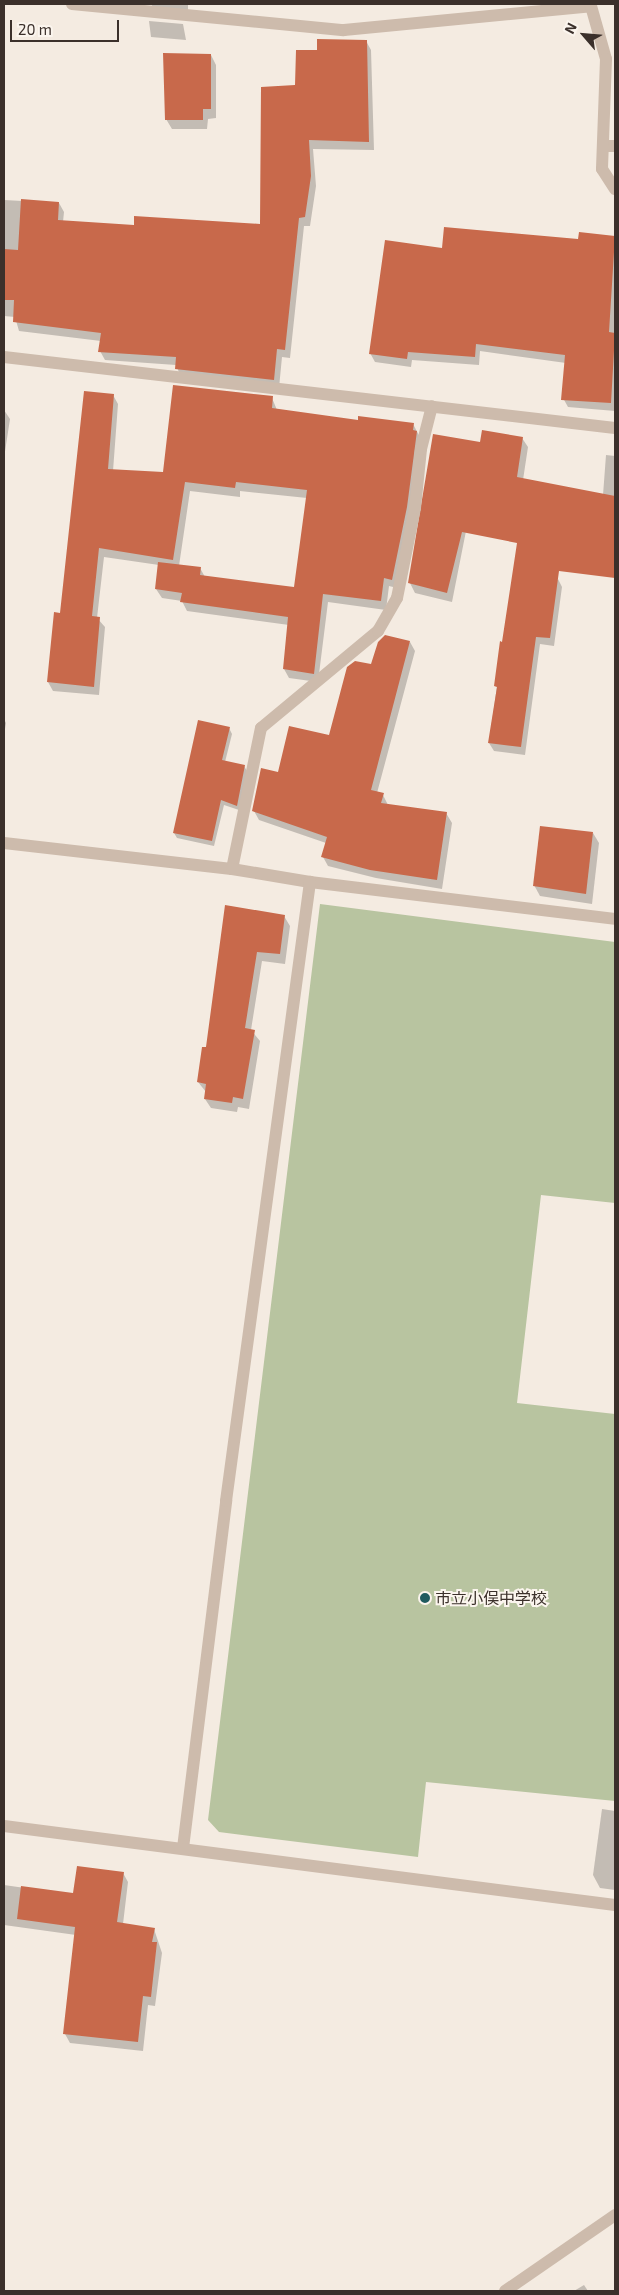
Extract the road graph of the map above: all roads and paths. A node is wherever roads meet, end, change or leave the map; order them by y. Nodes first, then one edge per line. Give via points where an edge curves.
1 (72, 4) edge
2 (590, 5) edge
3 (609, 146) edge
4 (615, 189) edge
5 (4, 357) edge
6 (432, 406) junction
7 (615, 428) edge
8 (4, 843) edge
9 (232, 869) junction
10 (310, 882) junction
11 (615, 920) edge
12 (4, 1826) edge
13 (183, 1848) junction
14 (615, 1905) edge
15 (615, 2215) edge
16 (505, 2291) edge

1 - 2 street via 344,30
2 - 3 street via 606,59
3 - 4 street via 602,169
5 - 6 street
6 - 7 street
6 - 9 street via 421,449 415,508 397,598 378,631 261,728
8 - 9 street
9 - 10 street
10 - 11 street
10 - 13 street via 226,1501
12 - 13 street
13 - 14 street
15 - 16 street

